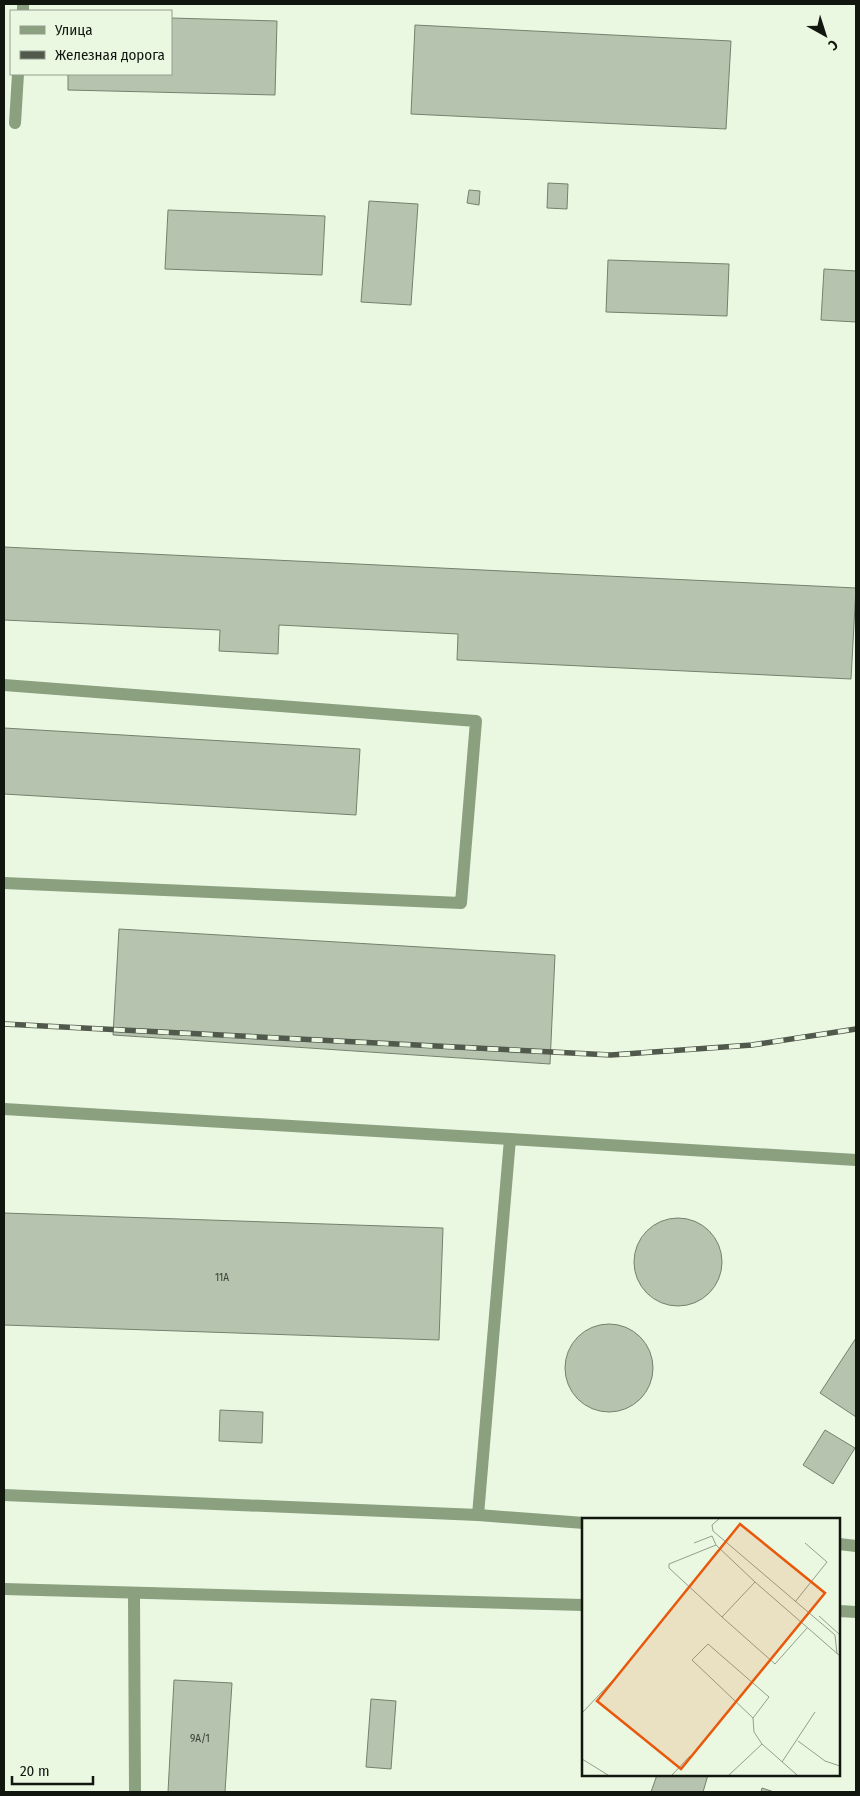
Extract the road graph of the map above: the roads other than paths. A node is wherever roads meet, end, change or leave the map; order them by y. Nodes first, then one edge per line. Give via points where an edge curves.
1 (18, 75) edge
2 (15, 123) dead end
3 (4, 685) edge
4 (4, 883) edge
5 (4, 1109) edge
6 (510, 1139) junction
7 (856, 1160) edge
8 (4, 1494) edge
9 (478, 1515) junction
10 (582, 1523) edge
11 (840, 1544) edge
12 (856, 1546) edge
13 (4, 1589) edge
14 (134, 1594) junction
15 (582, 1605) edge
16 (840, 1611) edge
17 (856, 1612) edge
18 (135, 1792) edge

1 - 2 lane
3 - 4 lane via 476,721 461,903
5 - 6 lane
6 - 7 lane
6 - 9 lane
8 - 9 lane
9 - 10 lane
11 - 12 lane
13 - 14 lane
14 - 15 lane
14 - 18 lane
16 - 17 lane

